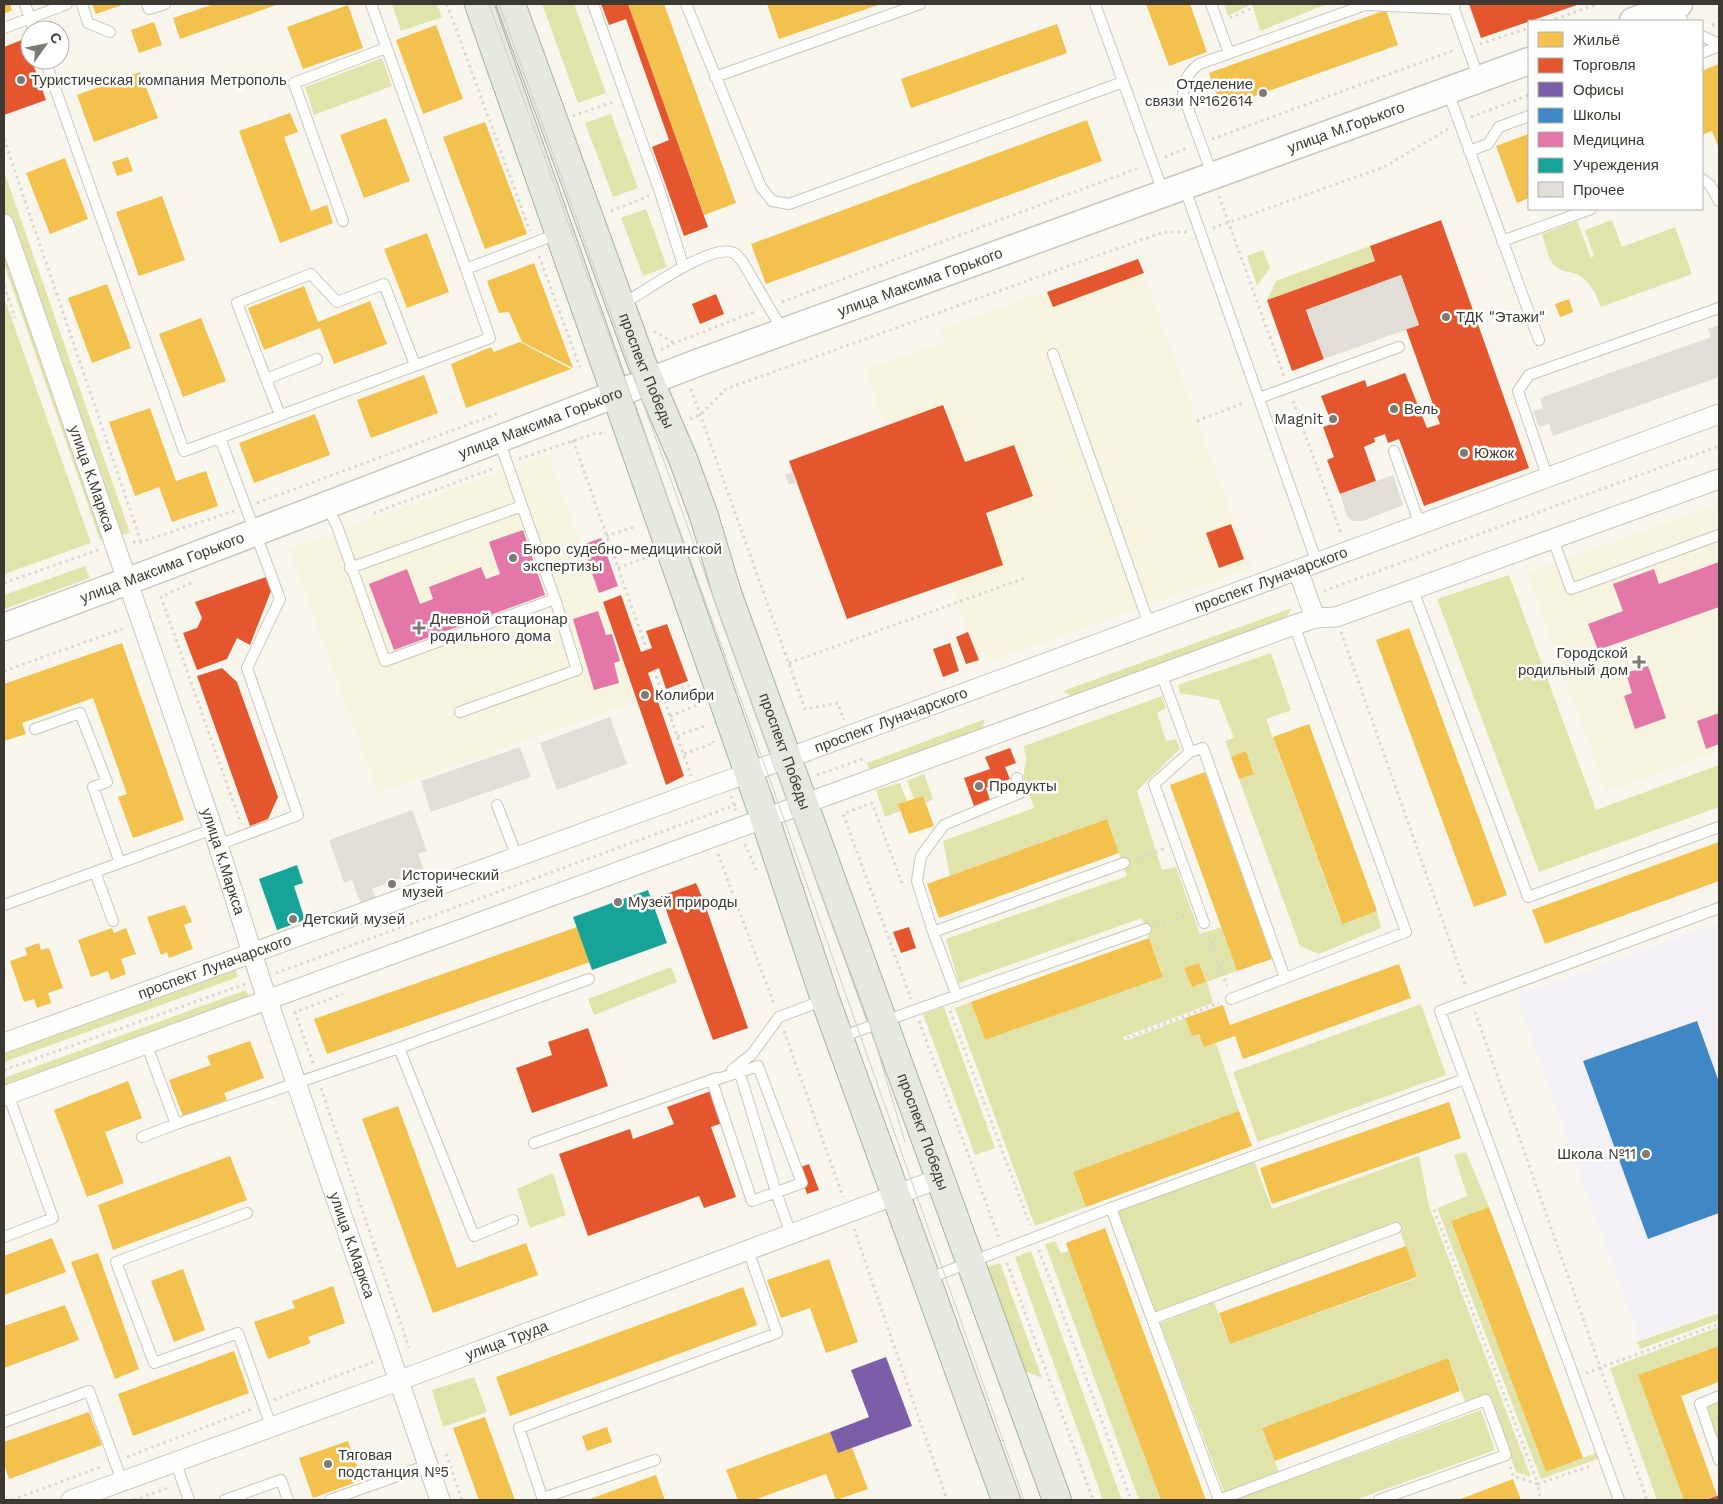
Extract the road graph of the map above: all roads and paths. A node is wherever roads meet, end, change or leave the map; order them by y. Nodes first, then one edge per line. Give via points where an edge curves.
1 (25, 4) edge
2 (67, 4) edge
3 (82, 4) edge
4 (147, 4) edge
5 (165, 4) edge
6 (371, 4) edge
7 (447, 4) edge
8 (478, 4) edge
9 (511, 4) edge
10 (593, 4) edge
11 (686, 4) edge
12 (920, 4) edge
13 (1095, 4) edge
14 (1211, 4) edge
15 (1253, 4) edge
16 (1368, 4) edge
17 (1598, 4) edge
18 (1455, 6) edge
19 (1678, 11) edge
20 (30, 18) junction
21 (1552, 20) edge
22 (1637, 20) edge
23 (1218, 23) junction
24 (4, 28) edge
25 (1528, 28) edge
26 (110, 32) dead end
27 (1703, 37) edge
28 (1719, 45) edge
29 (1468, 46) junction
30 (386, 48) junction
31 (1703, 52) edge
32 (1229, 53) junction
33 (1528, 60) edge
34 (49, 70) edge
35 (715, 76) junction
36 (1479, 80) junction
37 (1123, 82) junction
38 (1447, 91) junction
39 (626, 96) junction
40 (573, 116) dead end
41 (1528, 116) edge
42 (4, 139) edge
43 (1200, 143) junction
44 (1469, 150) junction
45 (1152, 162) junction
46 (1384, 167) dead end
47 (1212, 174) junction
48 (1703, 181) edge
49 (1173, 188) junction
50 (660, 192) junction
51 (1719, 201) edge
52 (1588, 210) edge
53 (608, 212) dead end
54 (343, 221) dead end
55 (1227, 222) junction
56 (4, 224) edge
57 (1201, 232) junction
58 (561, 233) junction
59 (1502, 241) junction
60 (535, 243) junction
61 (683, 265) junction
62 (466, 269) junction
63 (621, 304) junction
64 (769, 307) junction
65 (1719, 308) edge
66 (783, 331) junction
67 (1539, 340) dead end
68 (1399, 347) dead end
69 (1053, 354) dead end
70 (317, 360) dead end
71 (415, 365) junction
72 (645, 371) junction
73 (266, 379) junction
74 (1288, 387) junction
75 (617, 395) junction
76 (1259, 398) junction
77 (503, 412) dead end
78 (1719, 414) edge
79 (280, 415) junction
80 (1197, 420) dead end
81 (670, 427) junction
82 (220, 438) junction
83 (499, 439) junction
84 (573, 440) junction
85 (631, 441) junction
86 (1719, 446) edge
87 (1394, 452) dead end
88 (507, 464) junction
89 (1548, 479) junction
90 (1719, 479) edge
91 (326, 505) junction
92 (522, 506) junction
93 (245, 507) junction
94 (372, 513) dead end
95 (637, 526) dead end
96 (1420, 526) junction
97 (255, 532) junction
98 (1719, 535) edge
99 (606, 536) junction
100 (1553, 538) junction
101 (96, 550) dead end
102 (648, 557) dead end
103 (1325, 560) junction
104 (350, 568) junction
105 (618, 568) junction
106 (1298, 570) junction
107 (1025, 578) dead end
108 (128, 581) junction
109 (192, 582) dead end
110 (4, 583) edge
111 (1413, 590) junction
112 (1325, 591) junction
113 (1307, 596) junction
114 (555, 599) junction
115 (1336, 617) junction
116 (1315, 618) junction
117 (122, 620) dead end
118 (1149, 624) junction
119 (1294, 625) junction
120 (4, 626) edge
121 (647, 650) dead end
122 (788, 663) dead end
123 (654, 670) dead end
124 (4, 671) edge
125 (1162, 673) junction
126 (690, 676) dead end
127 (693, 684) junction
128 (696, 692) dead end
129 (662, 695) junction
130 (698, 698) dead end
131 (700, 705) junction
132 (460, 712) dead end
133 (703, 712) dead end
134 (670, 716) junction
135 (705, 719) dead end
136 (35, 729) dead end
137 (711, 735) dead end
138 (677, 736) junction
139 (1190, 752) junction
140 (684, 754) junction
141 (787, 758) junction
142 (866, 758) dead end
143 (827, 772) dead end
144 (748, 773) junction
145 (1016, 778) dead end
146 (682, 780) dead end
147 (806, 804) junction
148 (497, 805) dead end
149 (734, 805) dead end
150 (843, 814) dead end
151 (765, 819) junction
152 (1719, 827) edge
153 (245, 834) junction
154 (215, 837) junction
155 (1176, 844) junction
156 (739, 846) dead end
157 (725, 851) dead end
158 (718, 854) junction
159 (517, 857) junction
160 (709, 857) dead end
161 (120, 863) junction
162 (1124, 863) joint
163 (95, 872) junction
164 (760, 880) dead end
165 (4, 905) edge
166 (1719, 908) edge
167 (1199, 911) junction
168 (113, 921) dead end
169 (1204, 923) joint
170 (1146, 929) joint
171 (933, 932) junction
172 (252, 952) junction
173 (260, 978) junction
174 (1285, 978) junction
175 (589, 979) dead end
176 (350, 991) dead end
177 (957, 996) junction
178 (1231, 998) junction
179 (825, 999) junction
180 (268, 1000) junction
181 (1470, 1000) junction
182 (916, 1011) junction
183 (779, 1017) junction
184 (884, 1021) junction
185 (840, 1038) junction
186 (1127, 1038) dead end
187 (4, 1043) edge
188 (146, 1043) junction
189 (399, 1048) junction
190 (739, 1069) junction
191 (4, 1070) edge
192 (316, 1075) junction
193 (1465, 1079) junction
194 (296, 1081) junction
195 (712, 1081) junction
196 (6, 1095) edge
197 (176, 1124) junction
198 (142, 1137) dead end
199 (534, 1143) dead end
200 (941, 1178) junction
201 (776, 1192) junction
202 (895, 1195) junction
203 (1111, 1208) junction
204 (1434, 1210) dead end
205 (247, 1212) dead end
206 (849, 1214) junction
207 (513, 1220) dead end
208 (1396, 1228) dead end
209 (791, 1234) junction
210 (4, 1237) edge
211 (1034, 1237) junction
212 (1002, 1249) junction
213 (748, 1250) junction
214 (971, 1261) junction
215 (927, 1279) junction
216 (1152, 1319) junction
217 (1719, 1324) edge
218 (409, 1348) dead end
219 (375, 1361) dead end
220 (1600, 1368) junction
221 (1574, 1378) junction
222 (398, 1381) junction
223 (1719, 1396) edge
224 (263, 1404) junction
225 (4, 1422) edge
226 (271, 1426) junction
227 (1506, 1455) junction
228 (655, 1460) dead end
229 (1719, 1460) edge
230 (115, 1461) junction
231 (175, 1461) junction
232 (1604, 1461) junction
233 (428, 1465) junction
234 (122, 1481) junction
235 (182, 1482) junction
236 (1538, 1484) junction
237 (240, 1498) edge
238 (543, 1499) edge
239 (12, 1500) edge
240 (71, 1500) edge
241 (134, 1500) edge
242 (189, 1500) edge
243 (225, 1500) edge
244 (288, 1500) edge
245 (330, 1500) edge
246 (440, 1500) edge
247 (948, 1500) edge
248 (1006, 1500) edge
249 (1057, 1500) edge
250 (1093, 1500) edge
251 (1131, 1500) edge
252 (1219, 1500) edge
253 (1379, 1500) edge
254 (1540, 1500) edge
255 (1619, 1500) edge
256 (1647, 1500) edge

1 - 20 lane
2 - 20 lane
3 - 26 lane via 88,23
4 - 5 lane via 149,9
6 - 30 lane
7 - 60 path
8 - 58 main road
9 - 63 main road, проспект Победы
10 - 39 lane
11 - 35 lane
12 - 35 lane
13 - 37 lane
14 - 23 lane
15 - 23 path via 1250,9
16 - 18 lane
16 - 32 lane
17 - 21 path
18 - 29 lane
19 - 22 street
20 - 24 lane
23 - 32 lane
25 - 29 path via 1486,44
27 - 28 lane
28 - 31 lane
29 - 36 lane
29 - 43 path
30 - 54 lane via 294,83
30 - 62 lane
32 - 43 lane via 1199,64 1189,72 1183,84 1183,95
33 - 36 street, улица М.Горького
34 - 82 lane via 184,451
35 - 37 lane via 761,187 772,201 789,204
36 - 38 street, улица М.Горького
37 - 45 lane
38 - 44 lane
38 - 47 street, улица М.Горького
39 - 40 path
39 - 50 lane
41 - 44 lane via 1499,127 1488,144
42 - 93 path via 142,542
43 - 45 path
43 - 47 lane
44 - 59 lane
45 - 49 lane
45 - 64 path
46 - 55 path
47 - 49 street, улица М.Горького
47 - 55 path
48 - 51 lane via 1710,185
49 - 57 lane
49 - 66 street, улица Максима Горького
50 - 53 path
50 - 61 lane
52 - 59 lane
55 - 57 path
55 - 74 path
56 - 108 street, улица К.Маркса
57 - 76 lane
57 - 81 path via 1164,232 726,389 700,415
58 - 60 lane
58 - 75 main road
59 - 67 lane
60 - 62 lane
61 - 63 lane
61 - 64 lane via 724,252 734,253
62 - 71 lane via 490,338
63 - 72 main road, проспект Победы
64 - 66 lane
64 - 72 path via 674,342
65 - 89 lane via 1529,375 1518,391
66 - 72 street, улица Максима Горького
68 - 74 lane
69 - 118 lane
70 - 73 lane
71 - 73 lane via 384,284 337,302 311,274 237,303
71 - 79 lane
72 - 75 street, улица Максима Горького
72 - 81 main road, проспект Победы
73 - 79 lane
74 - 76 lane
74 - 103 path via 1343,539
75 - 83 street, улица Максима Горького
75 - 85 main road
76 - 80 path
76 - 103 lane
77 - 93 path
78 - 89 street, проспект Луначарского
79 - 82 lane
81 - 141 main road, проспект Победы
82 - 93 lane
83 - 88 lane
83 - 91 street, улица Максима Горького
84 - 85 path via 596,432
84 - 88 path
84 - 99 path
85 - 144 main road
86 - 112 path
87 - 96 lane
88 - 92 lane
88 - 94 path
89 - 96 street, проспект Луначарского
90 - 100 street
91 - 97 street, улица Максима Горького
91 - 104 lane via 337,526
92 - 104 lane
92 - 114 lane
93 - 97 lane
95 - 99 path
96 - 103 street, проспект Луначарского
97 - 108 street, улица Максима Горького
97 - 153 lane via 280,599 247,668 298,815
98 - 100 lane via 1571,589
99 - 105 path
100 - 111 street
101 - 110 path
102 - 105 path
103 - 106 street, проспект Луначарского
103 - 112 path
104 - 114 lane via 385,661
105 - 121 path
106 - 113 street
106 - 118 street, проспект Луначарского
107 - 122 path
108 - 120 street, улица Максима Горького
108 - 154 street, улица К.Маркса
109 - 153 path via 161,597
111 - 115 street
111 - 152 lane via 1528,897
112 - 113 path
112 - 115 path
113 - 116 street
114 - 132 lane via 576,670
115 - 116 street
115 - 181 path
116 - 119 street
117 - 124 path via 125,628
118 - 141 street, проспект Луначарского
119 - 125 street
119 - 174 lane via 1406,932
123 - 129 path
125 - 139 lane
125 - 147 street
126 - 127 path
127 - 128 path
127 - 129 path
129 - 134 path
130 - 131 path
131 - 133 path
131 - 134 path
134 - 138 path
135 - 138 path via 708,726
136 - 161 lane via 80,714 107,782 93,787
137 - 140 path via 714,743
138 - 140 path
139 - 155 lane via 1154,784
139 - 174 lane via 1203,748
140 - 146 path via 692,776
141 - 144 street, проспект Луначарского
141 - 147 main road, проспект Победы
142 - 143 path
144 - 151 main road
144 - 159 street, проспект Луначарского
145 - 171 lane via 1020,793 944,825 921,856 917,881
147 - 151 street
147 - 184 main road, проспект Победы
148 - 159 lane
149 - 173 path
150 - 182 path
151 - 179 main road
151 - 180 street
153 - 154 lane
154 - 161 lane
154 - 172 street, улица К.Маркса
155 - 162 path
155 - 167 lane
156 - 164 path via 746,844
157 - 158 path
158 - 160 path
158 - 183 path
159 - 172 street, проспект Луначарского
161 - 163 lane
162 - 171 lane
163 - 165 lane
163 - 168 lane
166 - 181 lane
167 - 169 lane
167 - 170 path
169 - 178 path
170 - 177 lane
171 - 177 lane
172 - 173 street, улица К.Маркса
172 - 187 street, проспект Луначарского
173 - 180 street, улица К.Маркса
173 - 191 path
174 - 178 lane
175 - 189 lane
176 - 192 path via 295,1012
177 - 182 lane
178 - 186 path
179 - 183 lane
179 - 185 main road
180 - 188 street
180 - 194 street, улица К.Маркса
181 - 193 lane via 1440,1011
181 - 220 path
182 - 184 lane
182 - 212 path
183 - 190 lane
183 - 206 path
184 - 185 lane
184 - 200 main road, проспект Победы
185 - 202 main road
188 - 196 street
188 - 197 lane
189 - 192 lane
189 - 207 lane via 474,1236
190 - 195 lane
190 - 201 lane
190 - 201 lane via 758,1066 802,1183
192 - 194 lane
192 - 218 path
193 - 203 lane
193 - 221 lane
194 - 197 lane
194 - 222 street, улица К.Маркса
195 - 199 lane
195 - 201 lane via 752,1201
196 - 210 lane via 53,1218
197 - 198 lane
200 - 202 street, улица Труда
200 - 214 main road, проспект Победы
201 - 209 lane
202 - 206 street, улица Труда
202 - 215 main road
203 - 211 lane
203 - 216 lane
204 - 236 path
205 - 224 lane via 116,1262 154,1363 238,1332
206 - 209 street, улица Труда
206 - 247 path
208 - 216 lane
209 - 213 street, улица Труда
211 - 212 lane
211 - 251 path
212 - 214 lane
212 - 250 path
213 - 222 street, улица Труда
213 - 238 lane via 777,1333 519,1428
214 - 215 lane
214 - 249 main road, проспект Победы
215 - 248 main road
216 - 252 lane
217 - 220 path
219 - 224 path
220 - 221 path
220 - 256 path
221 - 232 lane
222 - 226 street, улица Труда
222 - 233 street, улица К.Маркса
223 - 229 lane via 1700,1404
224 - 226 lane
224 - 230 path
225 - 230 lane via 89,1391
226 - 231 street, улица Труда
227 - 236 path via 1513,1476
227 - 252 lane via 1486,1400
227 - 253 lane
228 - 238 lane
230 - 234 lane
230 - 239 path
231 - 234 street, улица Труда
231 - 235 lane
232 - 236 path
232 - 255 lane
233 - 245 lane
233 - 246 street, улица К.Маркса
234 - 240 street, улица Труда
235 - 241 path
235 - 242 lane
236 - 254 path
237 - 243 lane
237 - 244 lane via 281,1480

